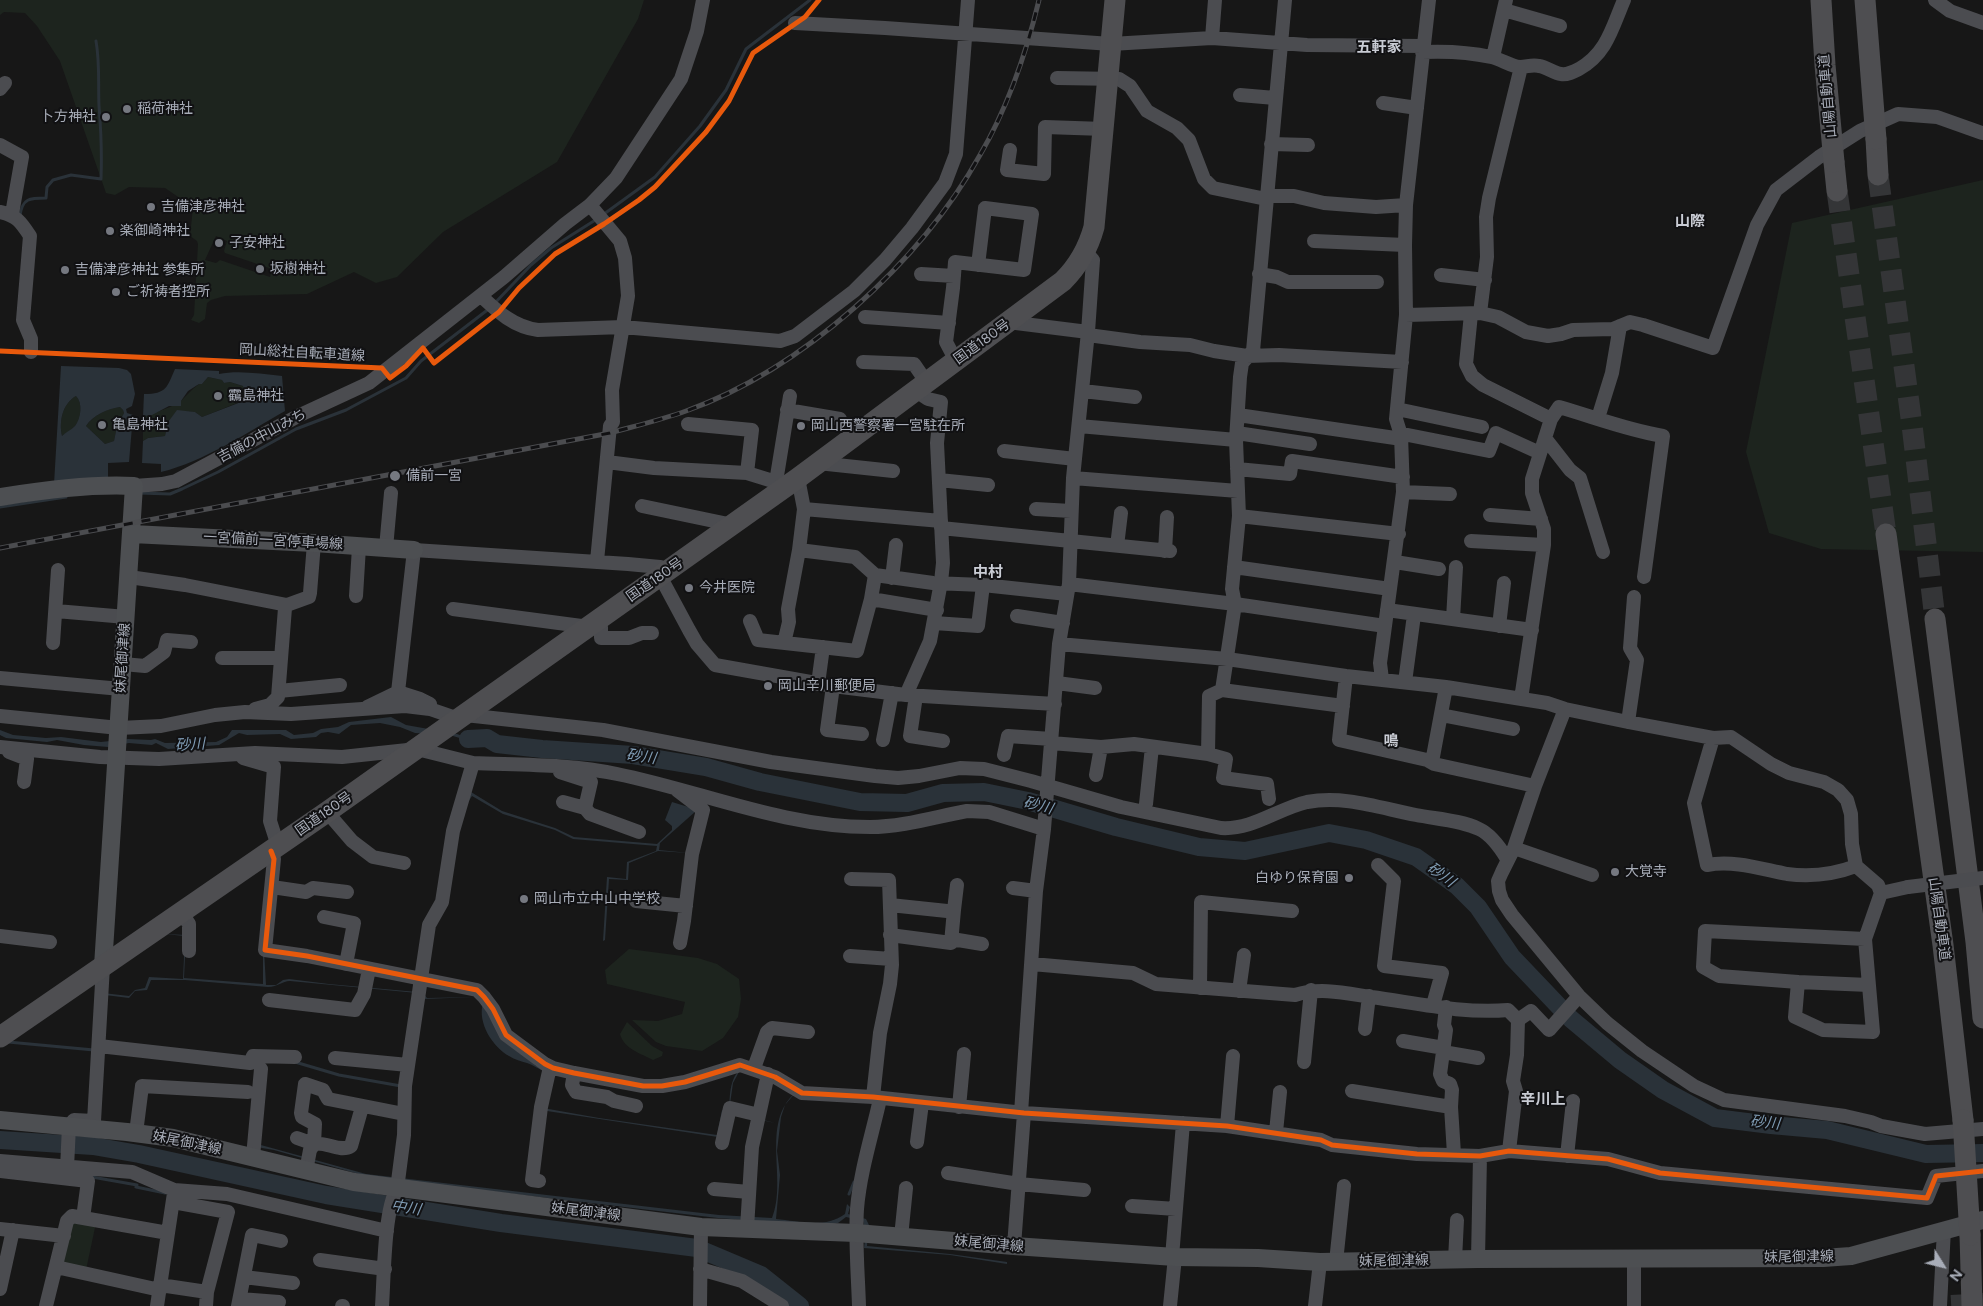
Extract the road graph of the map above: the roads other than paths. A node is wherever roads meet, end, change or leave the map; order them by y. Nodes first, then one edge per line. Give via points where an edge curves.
1 (703, 0) edge
2 (968, 0) edge
3 (1114, 0) edge
4 (1215, 0) edge
5 (1285, 0) edge
6 (1429, 0) edge
7 (1624, 0) edge
8 (1821, 0) edge
9 (1865, 0) edge
10 (1935, 0) edge
11 (1505, 5) edge
12 (1983, 22) edge
13 (795, 23) dead end
14 (1560, 26) dead end
15 (965, 33) junction
16 (1212, 38) junction
17 (1280, 42) junction
18 (1111, 44) junction
19 (1423, 49) junction
20 (1493, 57) junction
21 (1521, 67) junction
22 (1057, 78) dead end
23 (1108, 79) junction
24 (1240, 95) dead end
25 (1275, 98) junction
26 (1383, 103) dead end
27 (1417, 108) junction
28 (1104, 129) junction
29 (1983, 136) edge
30 (1271, 144) junction
31 (0, 145) edge
32 (1308, 145) dead end
33 (1010, 150) dead end
34 (1878, 174) tunnel mouth
35 (1837, 191) tunnel mouth
36 (1266, 198) junction
37 (590, 205) junction
38 (1406, 205) junction
39 (6, 213) edge
40 (1314, 241) dead end
41 (1405, 245) junction
42 (1086, 252) junction
43 (978, 265) junction
44 (921, 274) dead end
45 (1259, 274) junction
46 (1441, 275) dead end
47 (954, 276) junction
48 (1485, 280) junction
49 (1376, 282) dead end
50 (481, 296) junction
51 (1476, 313) junction
52 (1406, 316) junction
53 (865, 317) dead end
54 (1008, 322) junction
55 (949, 323) junction
56 (1620, 326) junction
57 (623, 327) junction
58 (1088, 334) junction
59 (31, 352) dead end
60 (1247, 356) junction
61 (956, 361) junction
62 (863, 362) dead end
63 (1402, 362) junction
64 (921, 387) junction
65 (1083, 391) junction
66 (790, 396) dead end
67 (1135, 397) dead end
68 (1397, 409) junction
69 (787, 410) junction
70 (1238, 415) junction
71 (1598, 418) junction
72 (840, 419) dead end
73 (1552, 419) junction
74 (688, 424) dead end
75 (1079, 426) junction
76 (1482, 427) dead end
77 (1401, 435) junction
78 (1237, 436) junction
79 (1545, 438) junction
80 (1310, 444) dead end
81 (1004, 452) dead end
82 (1540, 453) junction
83 (1075, 459) junction
84 (607, 462) junction
85 (818, 463) junction
86 (1237, 469) junction
87 (894, 472) dead end
88 (747, 473) junction
89 (1403, 477) junction
90 (1073, 478) junction
91 (939, 480) junction
92 (785, 483) junction
93 (988, 485) dead end
94 (134, 491) junction
95 (1238, 491) junction
96 (1403, 492) junction
97 (391, 493) dead end
98 (1450, 494) dead end
99 (0, 497) edge
100 (642, 506) dead end
101 (804, 509) junction
102 (1036, 509) dead end
103 (1071, 511) junction
104 (1121, 513) dead end
105 (1490, 515) dead end
106 (1167, 516) dead end
107 (1238, 516) junction
108 (1541, 519) junction
109 (733, 525) junction
110 (941, 525) junction
111 (132, 534) junction
112 (1399, 534) junction
113 (1886, 534) tunnel mouth
114 (1471, 541) dead end
115 (314, 542) junction
116 (1071, 542) junction
117 (896, 545) dead end
118 (1544, 545) junction
119 (1117, 546) junction
120 (359, 547) junction
121 (386, 548) junction
122 (414, 550) junction
123 (799, 550) junction
124 (1603, 552) dead end
125 (597, 561) junction
126 (1395, 562) junction
127 (1234, 567) junction
128 (1456, 567) dead end
129 (1439, 569) dead end
130 (58, 570) dead end
131 (665, 573) junction
132 (875, 575) junction
133 (129, 577) junction
134 (892, 578) junction
135 (1644, 578) dead end
136 (941, 582) junction
137 (1504, 583) dead end
138 (983, 585) junction
139 (1068, 589) junction
140 (1390, 589) junction
141 (356, 596) dead end
142 (1634, 597) dead end
143 (871, 599) junction
144 (1235, 604) junction
145 (287, 605) junction
146 (452, 609) dead end
147 (1387, 610) junction
148 (56, 611) junction
149 (1414, 615) junction
150 (936, 616) junction
151 (1017, 616) dead end
152 (126, 617) junction
153 (1453, 619) junction
154 (1935, 619) tunnel mouth
155 (750, 622) dead end
156 (1063, 623) junction
157 (593, 624) junction
158 (1315, 625) dead end
159 (1499, 626) junction
160 (1532, 630) junction
161 (1384, 631) junction
162 (652, 633) dead end
163 (191, 642) dead end
164 (54, 643) dead end
165 (784, 643) junction
166 (1059, 644) junction
167 (824, 647) junction
168 (222, 658) dead end
169 (280, 658) junction
170 (1227, 659) junction
171 (123, 664) junction
172 (1346, 676) junction
173 (0, 678) edge
174 (1382, 679) junction
175 (1404, 682) junction
176 (1057, 683) junction
177 (818, 684) junction
178 (340, 685) dead end
179 (833, 686) junction
180 (1446, 687) junction
181 (1095, 688) dead end
182 (121, 689) junction
183 (1222, 690) junction
184 (279, 691) junction
185 (398, 692) junction
186 (904, 695) junction
187 (1521, 698) junction
188 (1055, 704) junction
189 (1343, 706) junction
190 (1565, 709) junction
191 (362, 710) junction
192 (245, 712) junction
193 (1441, 715) junction
194 (0, 716) edge
195 (456, 717) junction
196 (1628, 722) junction
197 (118, 729) junction
198 (1513, 729) dead end
199 (862, 734) dead end
200 (1713, 738) junction
201 (883, 740) dead end
202 (943, 741) dead end
203 (1051, 741) junction
204 (422, 745) junction
205 (1152, 746) junction
206 (1101, 747) junction
207 (0, 748) edge
208 (228, 754) junction
209 (1208, 754) junction
210 (1004, 755) dead end
211 (116, 756) junction
212 (1432, 762) junction
213 (474, 763) junction
214 (546, 766) junction
215 (1096, 775) dead end
216 (24, 782) dead end
217 (670, 786) junction
218 (1535, 786) junction
219 (1046, 788) junction
220 (1269, 799) dead end
221 (562, 802) dead end
222 (1146, 804) dead end
223 (585, 808) junction
224 (327, 812) junction
225 (1044, 826) junction
226 (639, 832) dead end
227 (274, 849) junction
228 (1511, 853) junction
229 (404, 863) dead end
230 (1378, 865) dead end
231 (1856, 866) junction
232 (1592, 876) dead end
233 (1983, 878) edge
234 (851, 879) dead end
235 (957, 886) dead end
236 (272, 888) junction
237 (1013, 888) dead end
238 (1036, 891) junction
239 (348, 892) dead end
240 (1881, 893) junction
241 (636, 901) dead end
242 (890, 905) junction
243 (686, 906) junction
244 (954, 910) junction
245 (1292, 911) dead end
246 (181, 912) junction
247 (324, 918) dead end
248 (890, 935) junction
249 (0, 936) edge
250 (952, 939) junction
251 (1865, 939) junction
252 (50, 942) dead end
253 (680, 943) dead end
254 (982, 944) dead end
255 (188, 951) dead end
256 (1244, 955) dead end
257 (850, 956) dead end
258 (891, 958) junction
259 (346, 964) junction
260 (1032, 964) junction
261 (103, 966) junction
262 (369, 969) junction
263 (1798, 982) junction
264 (1869, 984) junction
265 (1200, 988) junction
266 (420, 989) junction
267 (1311, 990) junction
268 (1239, 991) junction
269 (1369, 996) junction
270 (1579, 996) junction
271 (269, 1000) dead end
272 (1439, 1006) junction
273 (1983, 1018) edge
274 (1518, 1020) junction
275 (1365, 1029) dead end
276 (808, 1032) dead end
277 (0, 1036) edge
278 (1402, 1042) dead end
279 (99, 1049) junction
280 (1444, 1050) junction
281 (964, 1054) dead end
282 (1233, 1056) dead end
283 (295, 1057) dead end
284 (336, 1058) dead end
285 (1478, 1058) dead end
286 (1304, 1062) dead end
287 (408, 1065) junction
288 (550, 1067) junction
289 (754, 1068) junction
290 (261, 1069) dead end
291 (574, 1073) junction
292 (768, 1074) junction
293 (1352, 1091) dead end
294 (248, 1092) dead end
295 (1280, 1092) dead end
296 (877, 1098) junction
297 (1573, 1101) dead end
298 (922, 1103) junction
299 (636, 1106) dead end
300 (362, 1107) junction
301 (959, 1107) junction
302 (1451, 1107) junction
303 (1022, 1113) junction
304 (404, 1114) junction
305 (759, 1115) junction
306 (0, 1120) edge
307 (1183, 1123) junction
308 (1227, 1126) junction
309 (69, 1128) junction
310 (1983, 1129) edge
311 (1276, 1132) junction
312 (136, 1133) junction
313 (297, 1138) dead end
314 (917, 1142) dead end
315 (722, 1143) dead end
316 (314, 1144) junction
317 (1509, 1151) junction
318 (1454, 1154) junction
319 (1480, 1156) junction
320 (1567, 1156) junction
321 (253, 1157) junction
322 (0, 1162) edge
323 (67, 1166) junction
324 (0, 1171) edge
325 (306, 1171) junction
326 (1983, 1171) edge
327 (948, 1173) dead end
328 (539, 1181) dead end
329 (1019, 1184) junction
330 (1344, 1186) dead end
331 (906, 1188) dead end
332 (714, 1189) dead end
333 (1084, 1190) dead end
334 (395, 1192) junction
335 (749, 1192) junction
336 (173, 1196) junction
337 (1132, 1206) dead end
338 (1176, 1209) junction
339 (83, 1218) junction
340 (1457, 1220) dead end
341 (1977, 1227) edge
342 (747, 1228) junction
343 (1944, 1229) junction
344 (6, 1230) edge
345 (701, 1230) junction
346 (388, 1231) junction
347 (168, 1233) junction
348 (856, 1233) junction
349 (64, 1236) junction
350 (901, 1237) junction
351 (281, 1241) dead end
352 (1014, 1246) junction
353 (1174, 1257) junction
354 (1478, 1258) junction
355 (1634, 1259) junction
356 (320, 1260) dead end
357 (1455, 1260) junction
358 (1328, 1262) junction
359 (56, 1267) junction
360 (700, 1269) junction
361 (385, 1270) junction
362 (244, 1277) junction
363 (293, 1282) dead end
364 (160, 1287) junction
365 (0, 1288) edge
366 (206, 1299) edge
367 (239, 1302) edge
368 (279, 1302) dead end
369 (1944, 1304) edge
370 (46, 1306) edge
371 (157, 1306) edge
372 (382, 1306) edge
373 (700, 1306) edge
374 (782, 1306) edge
375 (859, 1306) edge
376 (1170, 1306) edge
377 (1315, 1306) edge
378 (1634, 1306) edge
379 (1972, 1306) edge

1 - 37 street, 吉備の中山みち via 697,31 681,79 616,178
2 - 15 street
3 - 18 highway, 国道180号
4 - 16 street
5 - 17 street
6 - 19 street
7 - 21 street via 1600,53 1592,61 1566,74 1532,64
8 - 35 highway, 山陽自動車道, bridge
9 - 34 highway, bridge
10 - 12 street via 1950,11
11 - 14 street
11 - 20 street
13 - 15 street
15 - 18 street
15 - 57 street via 952,168 937,197 854,291 795,336 780,341
16 - 17 street
16 - 18 street
17 - 19 street
17 - 25 street
18 - 23 highway, 国道180号
19 - 20 street
19 - 27 street
20 - 21 street
21 - 48 street via 1489,198
22 - 23 street
23 - 28 highway, 国道180号
23 - 36 street via 1119,79 1130,86 1147,111 1178,128 1189,140 1204,179 1213,188
24 - 25 street
25 - 30 street
26 - 27 street
27 - 38 street
28 - 33 street via 1045,127 1044,174 1007,170
28 - 42 highway, 国道180号 via 1094,227
29 - 56 street via 1937,117 1898,114 1860,131 1776,190 1757,225 1713,348 1644,325 1630,322
30 - 32 street
30 - 36 street
31 - 39 street via 22,157
36 - 38 street via 1294,196 1324,203 1376,207
36 - 45 street
37 - 50 street, 吉備の中山みち
37 - 57 street via 624,249 628,296
38 - 41 street
39 - 59 street via 24,226 30,236 23,320 31,339
40 - 41 street
41 - 52 street
42 - 54 highway, 国道180号 via 1063,281
42 - 58 street via 1093,260
43 - 43 street via 1024,270 1032,214 985,208
43 - 47 street via 954,262
44 - 47 street
45 - 49 street via 1288,282
45 - 60 street via 1253,351
46 - 48 street
47 - 55 street
48 - 51 street
50 - 57 street via 524,328
50 - 94 street, 吉備の中山みち via 369,383 300,415 176,481
51 - 52 street
51 - 56 street via 1498,316 1526,332 1548,336 1573,330
51 - 73 street via 1466,364 1472,376 1483,385
52 - 63 street
53 - 55 street
54 - 58 street
54 - 61 highway, 国道180号
55 - 61 street via 946,342
56 - 71 street via 1612,373
57 - 84 street via 612,390 613,422
58 - 60 street via 1190,345
58 - 65 street
60 - 63 street
60 - 70 street via 1242,363
61 - 64 highway, 国道180号
62 - 64 street via 914,364
63 - 68 street
64 - 85 highway, 国道180号
64 - 91 street via 928,398 941,402 937,443
65 - 67 street
65 - 75 street
66 - 69 street
68 - 76 street
68 - 77 street via 1396,419
69 - 72 street
69 - 92 street
70 - 77 street via 1395,438
70 - 78 street
71 - 73 street via 1559,407
71 - 135 street via 1635,432 1663,436
73 - 79 street
74 - 88 street via 752,430
75 - 78 street
75 - 83 street
77 - 82 street via 1489,451 1496,433
77 - 89 street
78 - 80 street
78 - 86 street
79 - 82 street
79 - 124 street via 1580,478
81 - 83 street
82 - 108 street via 1532,479 1532,493
83 - 90 street
84 - 88 street
84 - 125 street
85 - 87 street
85 - 92 highway, 国道180号
86 - 89 street via 1290,474 1292,461
86 - 95 street
88 - 92 street
89 - 96 street
90 - 95 street
90 - 103 street
91 - 93 street
91 - 110 street
92 - 101 street
92 - 109 highway, 国道180号
94 - 99 main road via 113,485 50,489
94 - 111 main road, 妹尾御津線
95 - 107 street
96 - 98 street
96 - 112 street
97 - 121 street
100 - 109 street
101 - 110 street
101 - 123 street
102 - 103 street
103 - 116 street
104 - 119 street
105 - 108 street
106 - 119 street via 1167,551
107 - 112 street
107 - 127 street
108 - 118 street
109 - 131 highway, 国道180号
110 - 116 street
110 - 136 street
111 - 115 main road, 一宮備前一宮停車場線
111 - 133 main road, 妹尾御津線
112 - 126 street
113 - 341 highway, 山陽自動車道, bridge via 1943,945
114 - 118 street
115 - 120 main road, 一宮備前一宮停車場線
115 - 145 street via 310,593 305,600
116 - 119 street
116 - 139 street
117 - 134 street
118 - 160 street
120 - 121 main road, 一宮備前一宮停車場線
120 - 141 street
121 - 122 main road, 一宮備前一宮停車場線
122 - 125 street
122 - 185 street
123 - 132 street via 855,557
123 - 165 street
125 - 131 street via 660,567
126 - 129 street
126 - 140 street
127 - 140 street
127 - 144 street via 1232,589
128 - 153 street
130 - 148 street
131 - 157 highway, 国道180号
131 - 177 street via 689,630 715,665
132 - 134 street
132 - 143 street
133 - 145 street
133 - 152 main road, 妹尾御津線
134 - 136 street
136 - 138 street
136 - 150 street
137 - 159 street
138 - 139 street
138 - 150 street via 978,626
139 - 144 street
139 - 156 street
140 - 147 street
142 - 196 street via 1630,648 1637,660
143 - 150 street
143 - 167 street via 857,651
144 - 161 street
144 - 170 street
145 - 169 street via 284,608
146 - 157 street
147 - 149 street
147 - 161 street
148 - 152 street
148 - 164 street
149 - 153 street
149 - 175 street
150 - 186 street via 930,641
151 - 156 street
152 - 171 main road, 妹尾御津線
153 - 159 street
154 - 273 highway
155 - 165 street via 758,640
156 - 166 street
157 - 162 street via 600,627 601,638 630,638
157 - 195 highway, 国道180号
158 - 161 street
159 - 160 street
160 - 187 street
161 - 174 street via 1380,663
163 - 171 street via 167,640 164,652 145,666
165 - 167 street
166 - 170 street
166 - 176 street
167 - 177 street
168 - 169 street
169 - 184 street
170 - 172 street
170 - 183 street
171 - 182 main road, 妹尾御津線
172 - 174 street
172 - 189 street
173 - 182 street
174 - 175 street
175 - 180 street
176 - 181 street
176 - 188 street
177 - 179 street
178 - 184 street
179 - 186 street
179 - 199 street via 827,730
180 - 187 street
180 - 193 street
182 - 197 main road, 妹尾御津線
183 - 189 street
183 - 209 street via 1208,696
184 - 192 street via 275,702
185 - 191 street
185 - 195 street
186 - 188 street
186 - 201 street
186 - 202 street via 910,736
187 - 190 street
188 - 203 street
189 - 212 street via 1339,740
190 - 196 street
190 - 218 street
191 - 192 street via 291,714
191 - 195 street via 413,706
192 - 197 street via 161,726
193 - 198 street
193 - 212 street
194 - 197 street
195 - 204 highway, 国道180号
195 - 219 street via 603,730 771,762 875,776 898,778 971,767
196 - 200 street
197 - 211 main road, 妹尾御津線
200 - 231 street via 1731,737 1789,774 1824,782 1838,790 1847,800 1851,814
200 - 231 street via 1694,803 1706,865 1750,866 1801,875 1830,873
203 - 206 street
203 - 210 street via 1008,736
203 - 219 street
204 - 208 street via 342,757
204 - 213 street
204 - 224 highway, 国道180号
205 - 206 street
205 - 209 street
205 - 222 street
206 - 215 street
207 - 211 street
207 - 216 street via 26,759
208 - 211 street via 159,759
208 - 227 street via 274,767 270,821
209 - 220 street via 1226,759 1223,778 1267,784
211 - 261 main road, 妹尾御津線
212 - 218 street
213 - 214 street
213 - 266 street via 453,831 442,902 430,925
214 - 217 street via 580,768
214 - 223 street via 591,782
217 - 225 street via 814,823 885,826 979,810
217 - 243 street via 703,810 692,854
218 - 228 street
219 - 225 street
219 - 228 street via 1175,819 1232,829 1251,825 1305,803 1345,801 1478,829
221 - 223 street
223 - 226 street via 590,814
224 - 227 highway, 国道180号
224 - 229 street via 352,841 373,857
225 - 238 street
227 - 236 street
227 - 246 highway, 国道180号
228 - 232 street
228 - 270 street via 1498,882 1502,900
230 - 272 street via 1394,881 1384,966 1442,973
231 - 240 street via 1878,885
233 - 240 street, bridge
234 - 242 street via 889,880
235 - 244 street
236 - 239 street
236 - 259 street via 265,950
237 - 238 street
238 - 260 street
240 - 251 street
241 - 243 street
242 - 244 street
242 - 248 street
243 - 253 street
244 - 250 street
245 - 265 street via 1201,902
246 - 255 street via 189,924
246 - 261 highway, 国道180号
247 - 259 street via 354,923
248 - 250 street via 951,943
248 - 258 street
249 - 252 street
250 - 254 street
251 - 263 street via 1705,931 1703,967 1719,976
251 - 264 street
256 - 268 street
257 - 258 street
258 - 296 street via 890,984 880,1034
259 - 262 street
260 - 265 street via 1133,973 1156,984
260 - 303 street
261 - 277 highway, 国道180号
261 - 279 street
262 - 266 street
262 - 271 street via 364,994 355,1010
263 - 264 street
263 - 264 street via 1795,1017 1824,1030 1873,1032
265 - 268 street
266 - 287 street
266 - 288 street via 477,990 493,1009 506,1035
267 - 268 street via 1295,995
267 - 269 street
267 - 286 street
269 - 272 street
269 - 275 street
270 - 274 street via 1549,1030 1531,1011
270 - 310 street via 1642,1051 1694,1086 1724,1100 1845,1116 1925,1134
272 - 274 street via 1478,1011 1508,1010
272 - 280 street via 1446,1030
274 - 317 street via 1513,1081 1516,1092
276 - 289 street via 772,1028 767,1032
278 - 280 street
279 - 283 street via 250,1063 253,1056
279 - 309 street via 94,1120 74,1120
280 - 285 street
280 - 302 street via 1440,1074 1443,1081 1450,1084
281 - 301 street
282 - 308 street
284 - 287 street
287 - 304 street
288 - 291 street
288 - 328 street via 532,1180
289 - 291 street via 740,1065 662,1086 643,1086
289 - 292 street
290 - 321 street
291 - 299 street via 572,1085 576,1092
292 - 296 street via 802,1094
292 - 305 street
293 - 302 street
294 - 312 street via 142,1086
295 - 311 street
296 - 298 street
296 - 348 street via 862,1176
297 - 320 street
298 - 301 street
298 - 314 street
300 - 304 street
300 - 316 street via 351,1146
300 - 316 street via 328,1099 323,1090 304,1084 301,1113 302,1117 315,1124
301 - 303 street
302 - 318 street
303 - 307 street
303 - 329 street
304 - 334 street
305 - 315 street via 730,1108
305 - 335 street via 752,1147
306 - 309 main road, 妹尾御津線
307 - 308 street
307 - 338 street
308 - 311 street
309 - 312 main road, 妹尾御津線
309 - 323 street
311 - 318 street via 1332,1145 1417,1154
312 - 321 main road, 妹尾御津線 via 173,1138
313 - 316 street
316 - 325 street
317 - 319 street
317 - 320 street
318 - 319 street
319 - 354 street
320 - 326 street via 1608,1159 1660,1173 1927,1198 1936,1176
321 - 325 main road, 妹尾御津線
322 - 323 street
323 - 336 street via 132,1172
324 - 339 street via 88,1181
325 - 334 main road, 妹尾御津線
327 - 329 street
329 - 333 street
329 - 352 street
330 - 358 street
331 - 350 street
332 - 335 street
334 - 345 main road, 妹尾御津線
334 - 346 street
335 - 342 street
336 - 346 street via 227,1194
336 - 347 street
336 - 366 street via 228,1212
337 - 338 street
338 - 353 street
339 - 347 street
339 - 349 street via 72,1216 67,1221
340 - 357 street
341 - 343 main road, 妹尾御津線
341 - 379 highway, 山陽自動車道
342 - 345 main road, 妹尾御津線
342 - 348 main road, 妹尾御津線
343 - 355 main road, 妹尾御津線 via 1851,1256
343 - 369 street
344 - 349 street
344 - 365 street
345 - 360 street
346 - 361 street
347 - 364 street
348 - 350 main road, 妹尾御津線
348 - 375 street
349 - 359 street
350 - 352 main road, 妹尾御津線
351 - 362 street via 252,1236
352 - 353 main road, 妹尾御津線
353 - 358 main road, 妹尾御津線
353 - 376 street
354 - 355 main road, 妹尾御津線
354 - 357 main road, 妹尾御津線
355 - 378 street
356 - 361 street
357 - 358 main road, 妹尾御津線
358 - 377 street
359 - 364 street
359 - 370 street
360 - 373 street
360 - 374 street via 742,1281
361 - 372 street
362 - 363 street
362 - 367 street
364 - 366 street
364 - 371 street
367 - 368 street

